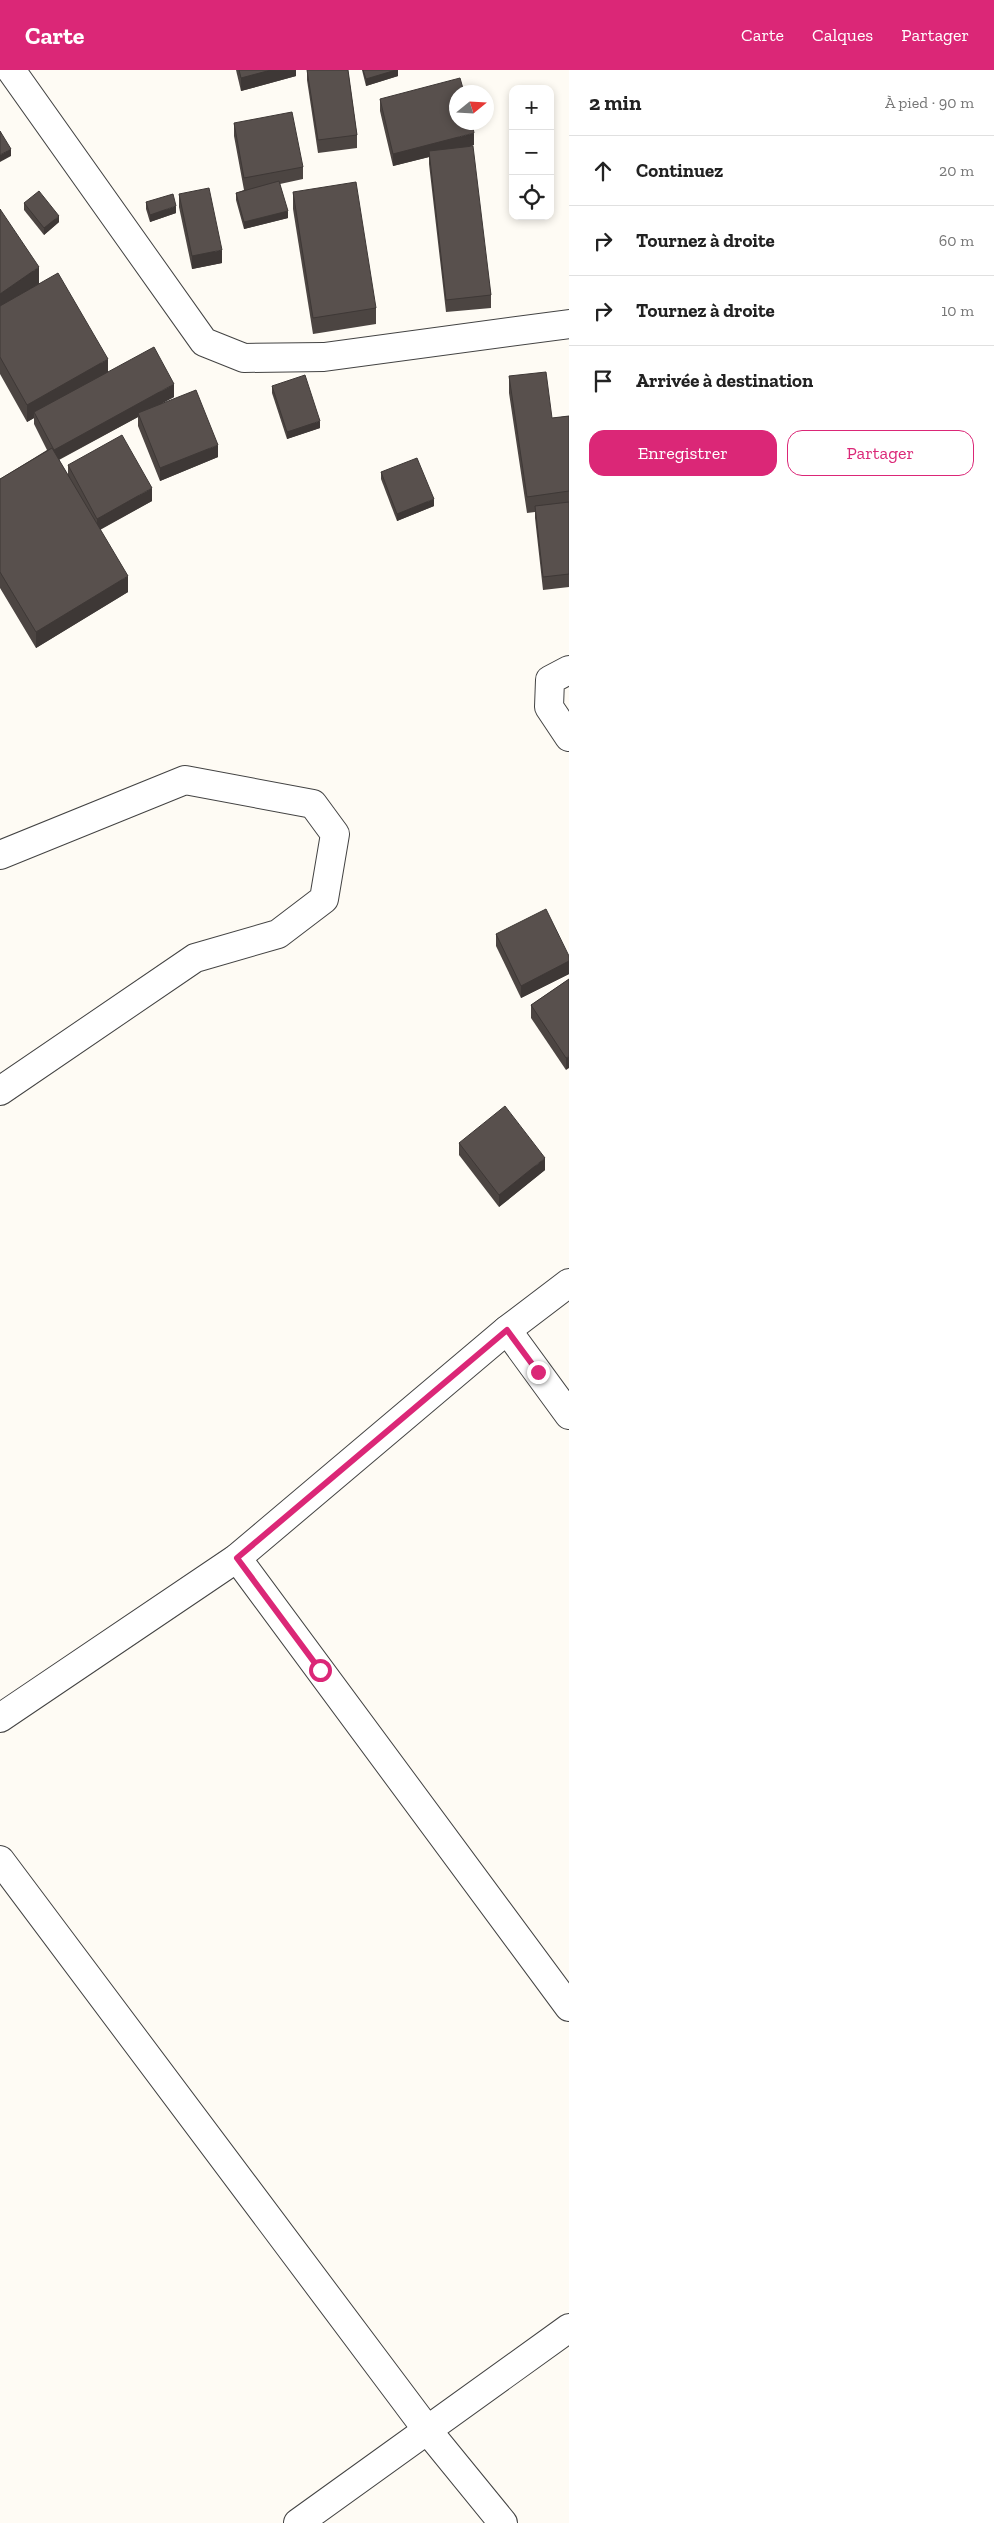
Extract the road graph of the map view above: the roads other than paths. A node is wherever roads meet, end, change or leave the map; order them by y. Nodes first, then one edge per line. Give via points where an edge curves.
1 (11, 70) edge
2 (569, 324) edge
3 (569, 670) edge
4 (569, 737) edge
5 (0, 854) edge
6 (0, 1092) edge
7 (569, 1283) edge
8 (507, 1330) junction
9 (569, 1416) edge
10 (237, 1558) junction
11 (0, 1718) edge
12 (0, 1860) edge
13 (8, 1887) edge
14 (569, 2007) edge
15 (569, 2328) edge
16 (428, 2431) junction
17 (298, 2523) edge
18 (502, 2523) edge

1 - 2 street via 204,342 244,358 324,356
3 - 4 street via 550,680 549,707
5 - 6 street via 185,780 313,804 335,834 324,899 278,934 195,958
7 - 8 street
8 - 9 street
8 - 10 street
10 - 11 street
10 - 14 street
12 - 13 street
13 - 16 street
15 - 16 street
16 - 17 street
16 - 18 street

